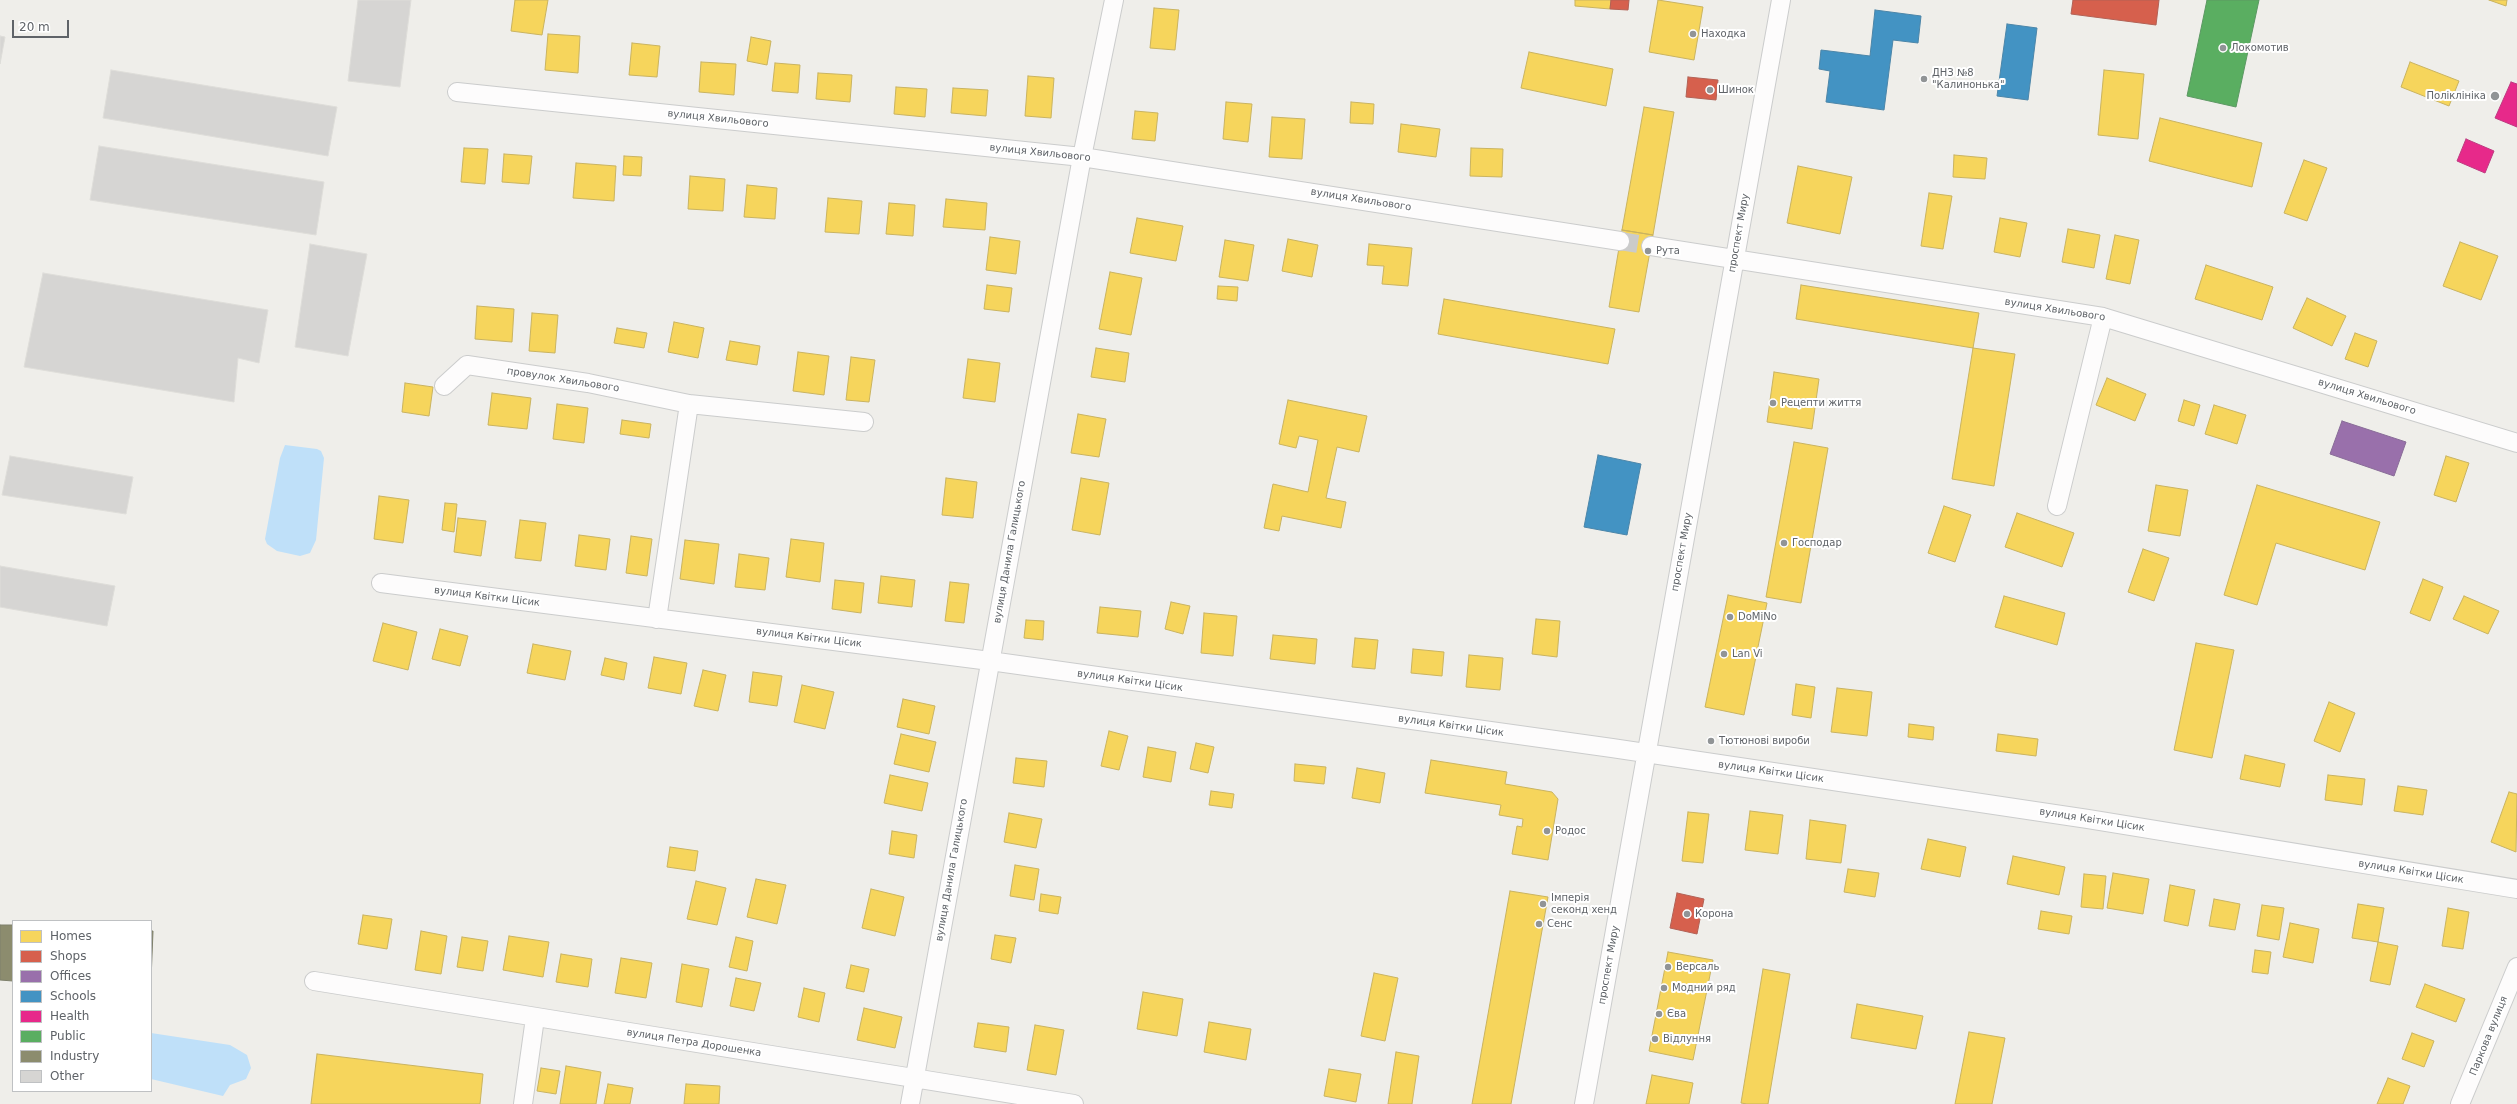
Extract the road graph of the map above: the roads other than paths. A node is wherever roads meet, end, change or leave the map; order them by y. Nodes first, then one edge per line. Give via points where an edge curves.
1 (1114, 0) edge
2 (1781, 0) edge
3 (457, 92) dead end
4 (1082, 156) junction
5 (1620, 241) tunnel mouth
6 (1651, 246) tunnel mouth
7 (1734, 259) junction
8 (2103, 316) junction
9 (444, 386) dead end
10 (688, 404) junction
11 (864, 422) dead end
12 (2517, 443) edge
13 (2057, 506) dead end
14 (381, 583) dead end
15 (657, 619) junction
16 (990, 661) junction
17 (1646, 753) junction
18 (2517, 889) edge
19 (2517, 967) edge
20 (314, 981) dead end
21 (535, 1018) junction
22 (914, 1079) junction
23 (523, 1104) edge
24 (910, 1104) edge
25 (1074, 1104) edge
26 (1584, 1104) edge
27 (2460, 1104) edge

1 - 4 street, вулиця Данила Галицького
2 - 7 street, проспект Миру
3 - 4 street, вулиця Хвильового
4 - 5 street, вулиця Хвильового
4 - 16 street, вулиця Данила Галицького
6 - 7 street, вулиця Хвильового
7 - 8 street, вулиця Хвильового
7 - 17 street, проспект Миру
8 - 12 street, вулиця Хвильового
8 - 13 street
9 - 10 street, провулок Хвильового via 467,365 588,382
10 - 11 street, провулок Хвильового
10 - 15 street
14 - 15 street, вулиця Квітки Цісик
15 - 16 street, вулиця Квітки Цісик
16 - 17 street, вулиця Квітки Цісик
16 - 22 street, вулиця Данила Галицького
17 - 18 street, вулиця Квітки Цісик via 2096,820
17 - 26 street, проспект Миру
19 - 27 street, Паркова вулиця
20 - 21 street, вулиця Петра Дорошенка
21 - 22 street, вулиця Петра Дорошенка
21 - 23 street
22 - 24 street, вулиця Данила Галицького
22 - 25 street, вулиця Петра Дорошенка

